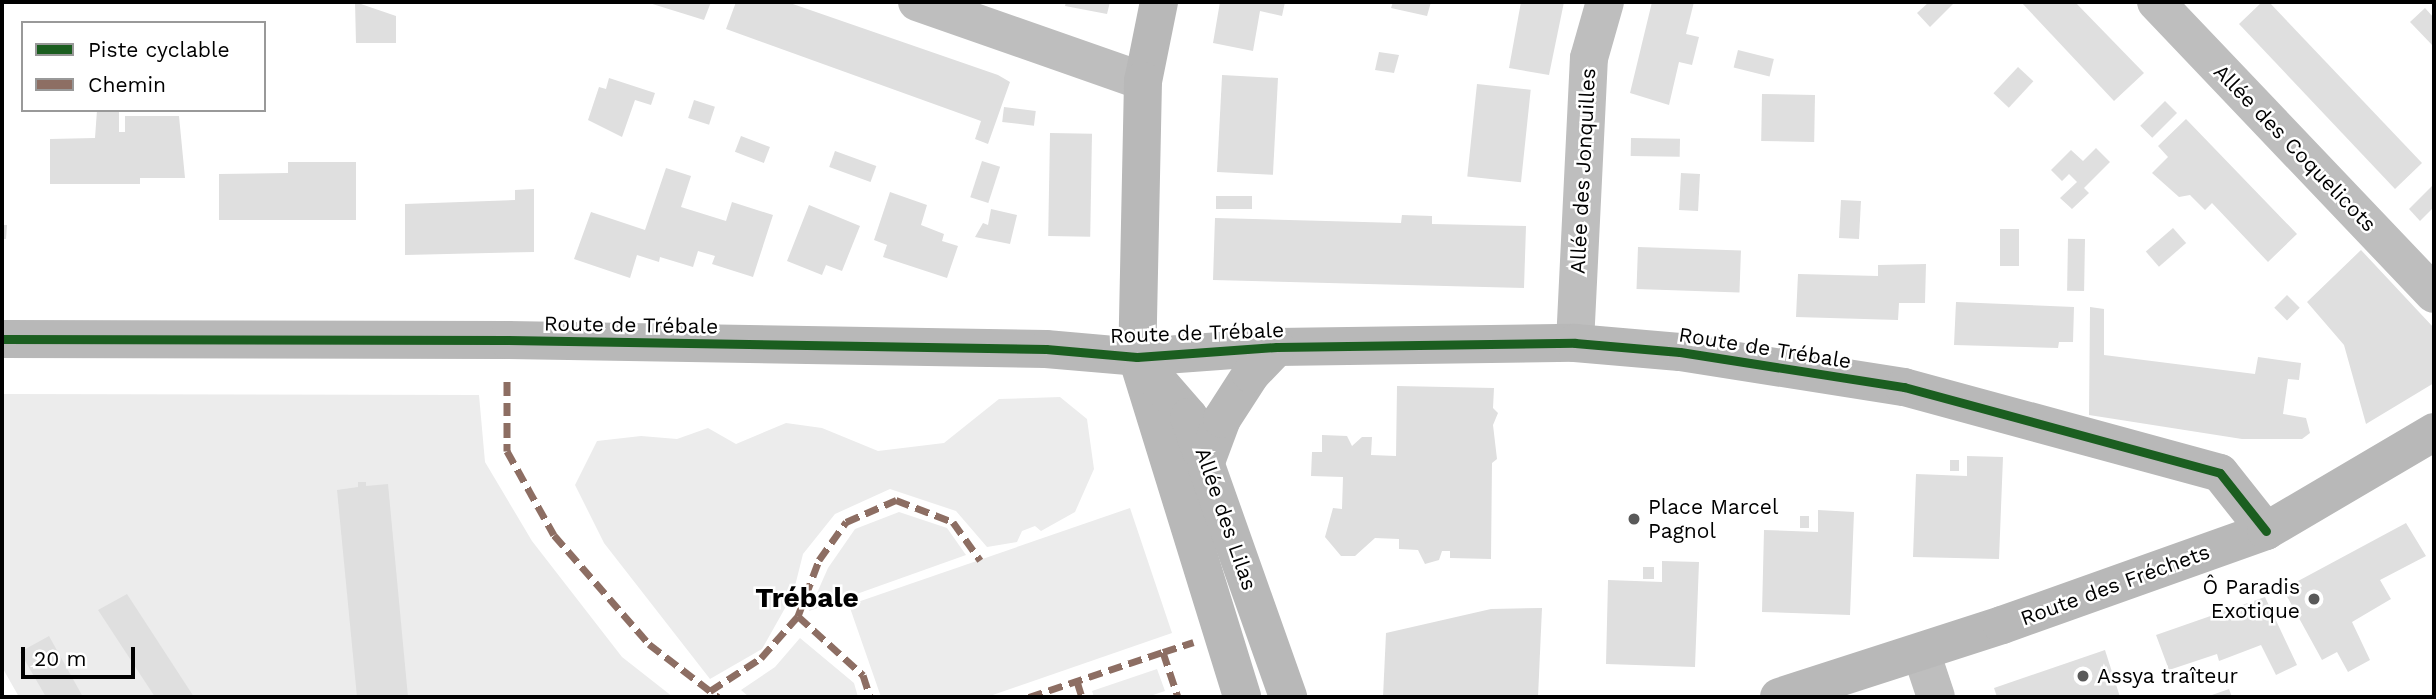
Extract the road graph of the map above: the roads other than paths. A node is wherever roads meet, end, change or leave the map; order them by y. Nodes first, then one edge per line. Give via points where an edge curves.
1 (917, 2) edge
2 (1159, 2) edge
3 (1605, 2) edge
4 (2157, 2) edge
5 (1143, 81) junction
6 (2434, 294) edge
7 (2, 339) edge
8 (1575, 343) junction
9 (1277, 347) junction
10 (1137, 357) junction
11 (2434, 432) edge
12 (1206, 461) junction
13 (2266, 531) junction
14 (1921, 652) junction
15 (1242, 697) edge
16 (1288, 697) edge
17 (1779, 697) edge
18 (1937, 697) edge

1 - 5 street
2 - 5 street, Allée des Lilas
3 - 8 street, Allée des Jonquilles via 1589,58
4 - 6 street, Allée des Coquelicots
5 - 10 street, Allée des Lilas
7 - 10 street, Route de Trébale via 549,341 1046,349
8 - 9 street, Route de Trébale
8 - 13 street, Route de Trébale via 1679,352 1917,390 2220,473
9 - 10 street, Route de Trébale
9 - 12 street via 1251,374 1222,419
10 - 12 street, Allée des Lilas via 1189,417
10 - 15 street, Allée des Lilas
11 - 13 street, Route des Fréchets
12 - 16 street, Allée des Lilas
13 - 14 street, Route des Fréchets
14 - 17 street, Route des Fréchets
14 - 18 street

